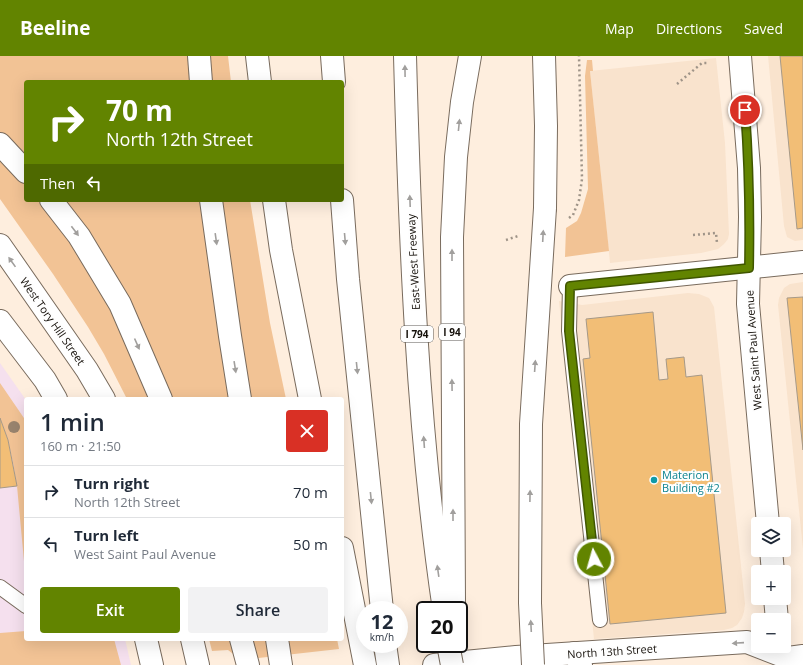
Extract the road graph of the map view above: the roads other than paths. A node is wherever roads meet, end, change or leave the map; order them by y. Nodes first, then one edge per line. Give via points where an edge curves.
1 (199, 56) edge
2 (257, 56) edge
3 (332, 56) edge
4 (405, 56) edge
5 (470, 56) edge
6 (544, 56) edge
7 (740, 56) edge
8 (201, 80) edge
9 (260, 80) edge
10 (334, 80) edge
11 (0, 144) edge
12 (24, 170) edge
13 (53, 202) edge
14 (211, 202) edge
15 (274, 202) edge
16 (342, 202) edge
17 (0, 245) edge
18 (803, 262) edge
19 (749, 268) junction
20 (570, 286) joint
21 (0, 321) edge
22 (55, 397) edge
23 (103, 397) edge
24 (160, 397) edge
25 (240, 397) edge
26 (310, 397) edge
27 (767, 517) edge
28 (344, 558) edge
29 (0, 587) edge
30 (381, 601) edge
31 (443, 601) edge
32 (454, 601) edge
33 (24, 605) edge
34 (600, 620) dead end
35 (146, 641) edge
36 (192, 641) edge
37 (242, 641) edge
38 (277, 641) edge
39 (387, 653) edge
40 (450, 653) edge
41 (454, 653) edge
42 (789, 657) edge
43 (578, 659) edge
44 (152, 665) edge
45 (198, 665) edge
46 (248, 665) edge
47 (281, 665) edge
48 (365, 665) edge
49 (388, 665) edge
50 (434, 665) edge
51 (453, 665) edge
52 (533, 665) edge

1 - 8 main road
2 - 9 main road
3 - 10 main road
31 -> 4 main road, East-West Freeway / I 794 via 424,444 414,285
32 -> 5 main road, I 94 via 452,237 456,157
52 -> 6 main road, bridge via 530,603 531,424 545,208
7 - 19 main road, West Saint Paul Avenue via 749,168
11 - 12 main road
13 -> 24 main road via 79,236 120,304
14 -> 25 main road
15 - 26 main road
16 -> 30 main road
23 -> 17 main road, West Tory Hill Street via 87,370
18 - 19 main road
19 - 20 main road
19 - 27 main road, West Saint Paul Avenue via 748,304
20 - 34 lane via 569,331
21 - 22 main road
28 - 48 main road
29 - 33 lane
35 - 44 main road
36 - 45 main road
37 - 46 main road
38 - 47 main road
39 - 49 main road
40 - 51 main road, bridge
41 - 51 main road
42 -> 43 main road, North 13th Street via 747,642
43 - 50 main road, North 13th Street

